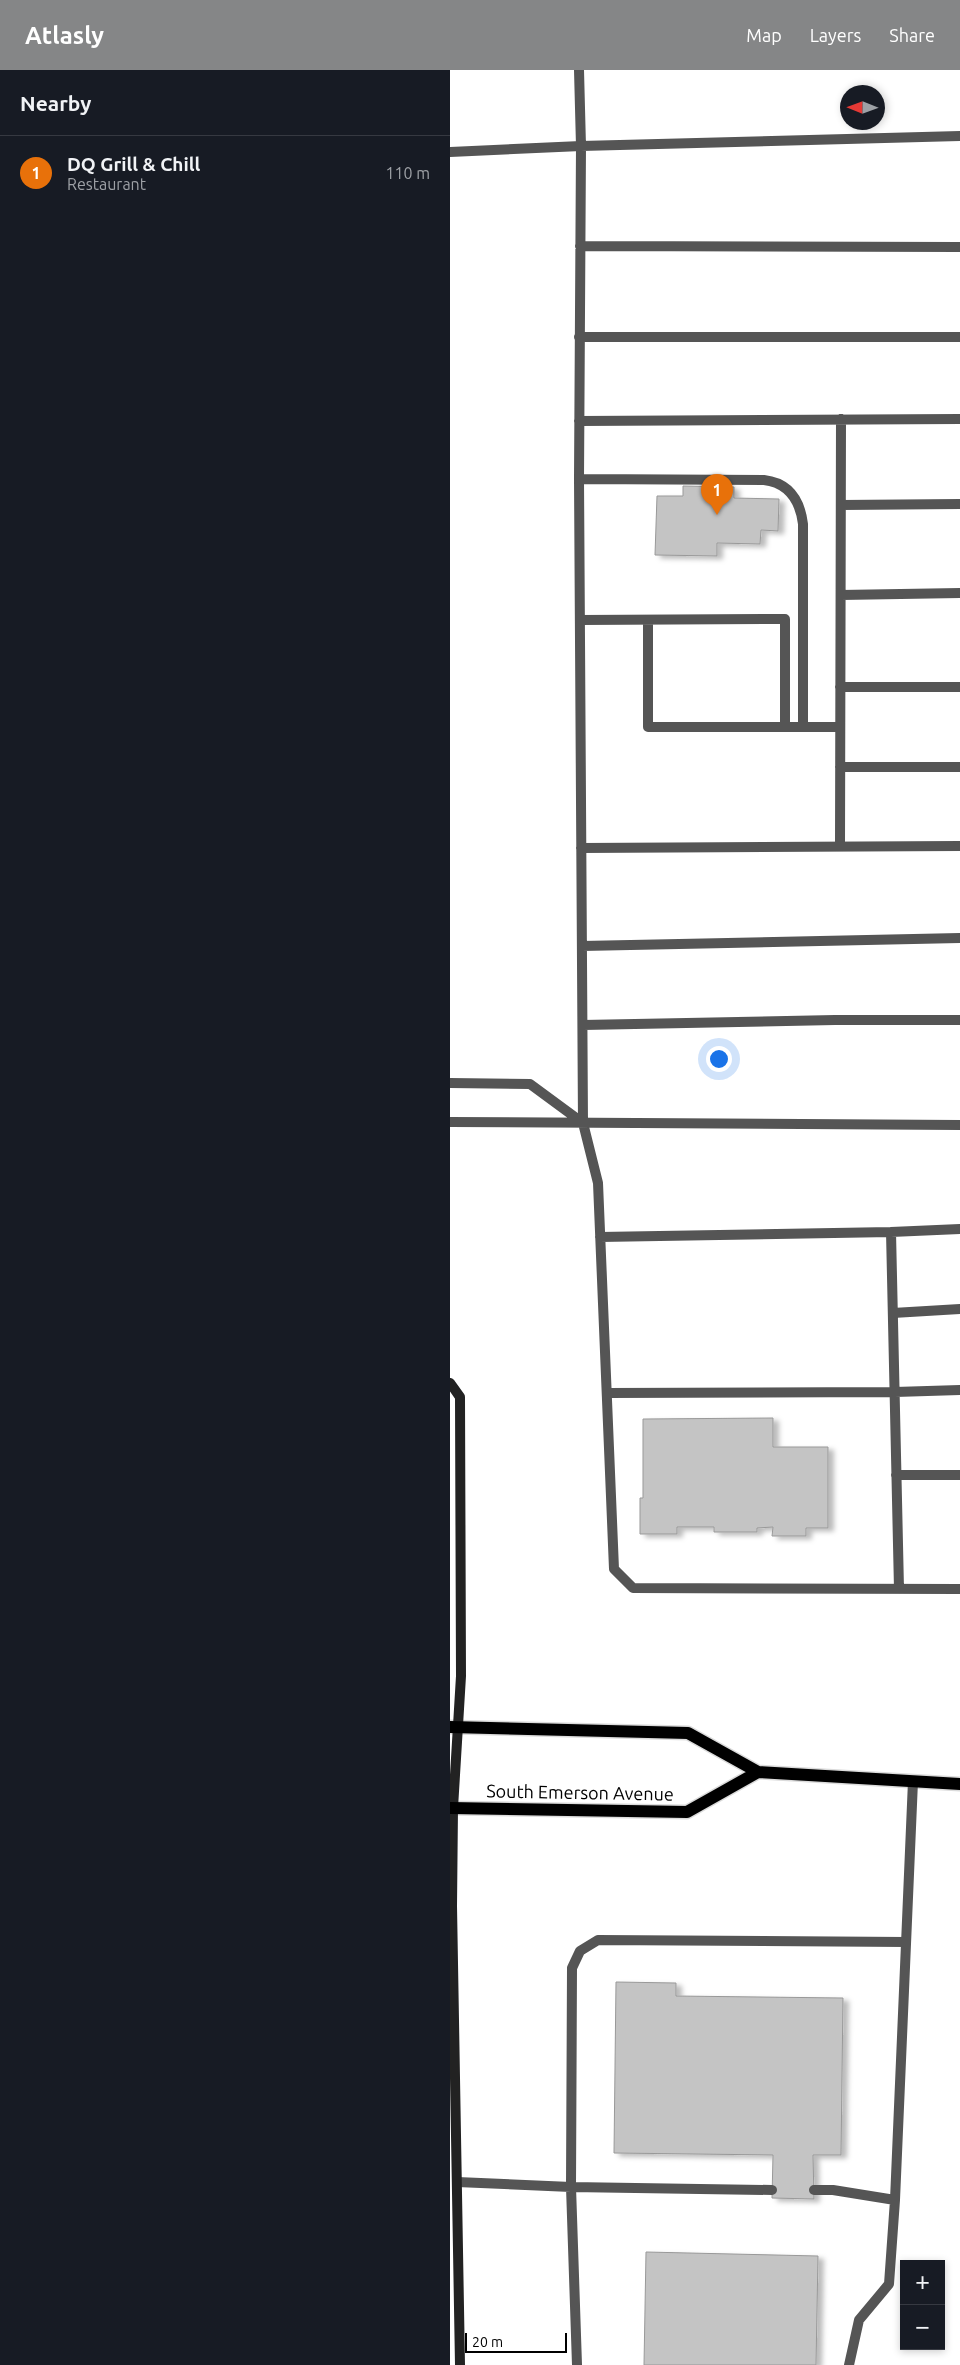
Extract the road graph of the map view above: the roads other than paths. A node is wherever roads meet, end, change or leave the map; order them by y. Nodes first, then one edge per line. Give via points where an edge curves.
1 (579, 70) edge
2 (960, 136) edge
3 (581, 146) junction
4 (450, 152) edge
5 (580, 246) junction
6 (960, 247) edge
7 (579, 337) junction
8 (960, 337) edge
9 (841, 419) junction
10 (960, 419) edge
11 (579, 421) junction
12 (579, 479) junction
13 (960, 504) edge
14 (841, 506) junction
15 (960, 593) edge
16 (840, 595) junction
17 (580, 620) junction
18 (648, 620) junction
19 (840, 687) junction
20 (960, 687) edge
21 (786, 727) junction
22 (803, 727) junction
23 (840, 727) junction
24 (840, 767) junction
25 (960, 768) edge
26 (840, 846) junction
27 (960, 846) edge
28 (581, 848) junction
29 (960, 938) edge
30 (582, 946) junction
31 (960, 1020) edge
32 (583, 1026) junction
33 (450, 1083) edge
34 (450, 1122) edge
35 (583, 1123) junction
36 (960, 1124) edge
37 (960, 1229) edge
38 (891, 1232) junction
39 (600, 1237) junction
40 (960, 1309) edge
41 (893, 1313) junction
42 (450, 1383) edge
43 (960, 1390) edge
44 (895, 1392) junction
45 (606, 1393) junction
46 (896, 1475) junction
47 (960, 1475) edge
48 (899, 1589) junction
49 (960, 1589) edge
50 (454, 1727) edge
51 (758, 1772) junction
52 (913, 1782) junction
53 (960, 1784) edge
54 (451, 1808) edge
55 (906, 1942) junction
56 (457, 2182) junction
57 (570, 2186) junction
58 (772, 2190) dead end
59 (814, 2190) dead end
60 (895, 2200) junction
61 (460, 2365) edge
62 (577, 2365) edge
63 (849, 2365) edge

1 - 3 lane
2 - 3 lane
3 - 4 lane
3 - 5 lane
5 - 6 lane
5 - 7 lane
7 - 8 lane
7 - 11 lane
9 - 10 lane
9 - 11 lane
9 - 14 lane
11 - 12 lane
12 - 17 lane
12 - 22 lane via 764,480 780,484 793,494 801,510 803,524
13 - 14 lane
14 - 16 lane
15 - 16 lane
16 - 19 lane
17 - 18 lane
17 - 28 lane
18 - 21 lane via 784,619
18 - 21 lane via 648,727
19 - 20 lane
19 - 23 lane
21 - 22 lane
22 - 23 lane
23 - 24 lane
24 - 25 lane
24 - 26 lane
26 - 27 lane
26 - 28 lane
28 - 30 lane
29 - 30 lane
30 - 32 lane
31 - 32 lane
32 - 35 lane
33 - 35 lane via 530,1084
34 - 35 lane
35 - 36 lane
35 - 39 lane via 598,1183
37 - 38 lane
38 - 39 lane
38 - 41 lane
39 - 45 lane
40 - 41 lane
41 - 44 lane
42 - 50 main road via 460,1397 462,1552 461,1676
43 - 44 lane
44 - 45 lane
44 - 46 lane
45 - 48 lane via 614,1569 633,1588
46 - 47 lane
46 - 48 lane
48 - 49 lane
50 - 51 main road via 688,1733
50 - 54 main road
51 - 52 main road
51 - 54 main road, South Emerson Avenue via 686,1812
52 - 53 main road
52 - 55 lane
54 - 56 main road
55 - 57 lane via 598,1940 580,1951 572,1968
55 - 60 lane
56 - 57 lane
56 - 61 main road
57 - 58 lane
57 - 62 lane
59 - 60 lane
60 - 63 lane via 889,2284 859,2320

